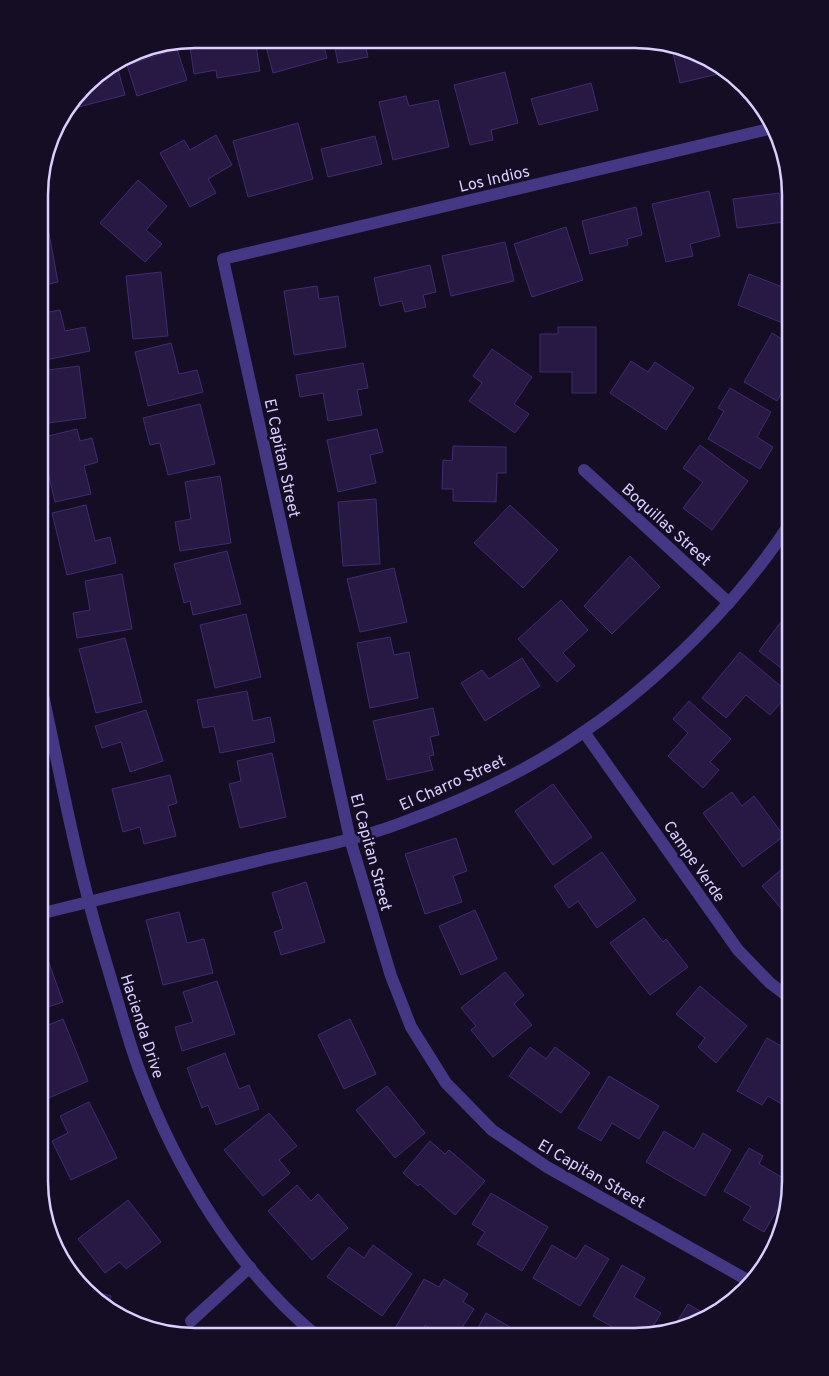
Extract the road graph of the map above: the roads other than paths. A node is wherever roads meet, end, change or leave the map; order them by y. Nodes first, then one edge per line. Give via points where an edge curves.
1 (766, 130) edge
2 (223, 259) joint
3 (584, 470) dead end
4 (782, 534) edge
5 (729, 602) junction
6 (47, 713) edge
7 (584, 732) junction
8 (350, 839) junction
9 (89, 902) junction
10 (47, 912) edge
11 (781, 991) edge
12 (250, 1267) junction
13 (745, 1279) edge
14 (191, 1321) dead end
15 (307, 1328) edge

1 - 2 street, Los Indios
2 - 8 street, El Capitan Street
3 - 5 street, Boquillas Street
4 - 5 street, El Charro Street
5 - 7 street, El Charro Street via 677,655
6 - 9 street, Hacienda Drive
7 - 8 street, El Charro Street via 522,769 471,794 401,824
7 - 11 street, Campe Verde via 738,950
8 - 9 street, El Charro Street
8 - 13 street, El Capitan Street via 391,976 410,1026 426,1055 467,1108 518,1150
9 - 10 street, El Charro Street
9 - 12 street, Hacienda Drive via 139,1071 156,1113 182,1168 214,1221
12 - 14 street
12 - 15 street, Hacienda Drive

